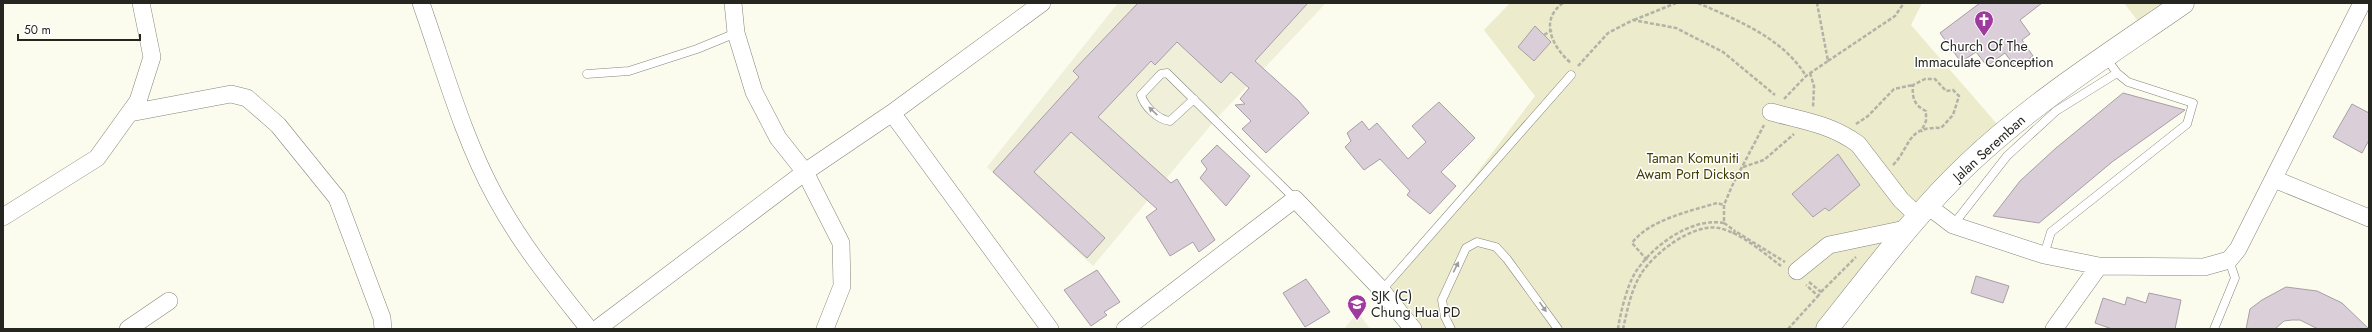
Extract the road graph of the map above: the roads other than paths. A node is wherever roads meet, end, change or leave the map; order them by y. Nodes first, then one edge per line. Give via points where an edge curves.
1 (141, 3) edge
2 (421, 3) edge
3 (733, 3) edge
4 (1042, 3) edge
5 (2183, 3) edge
6 (2362, 3) edge
7 (736, 33) junction
8 (2111, 65) junction
9 (587, 74) dead end
10 (1571, 75) dead end
11 (1194, 99) junction
12 (1777, 106) road end
13 (130, 113) junction
14 (892, 113) junction
15 (805, 172) junction
16 (2274, 179) junction
17 (1294, 199) junction
18 (3, 217) edge
19 (1919, 217) junction
20 (2369, 218) edge
21 (1953, 225) junction
22 (2044, 255) junction
23 (2229, 260) junction
24 (2099, 266) junction
25 (1796, 275) road end
26 (1382, 290) junction
27 (169, 301) dead end
28 (128, 329) edge
29 (383, 329) edge
30 (589, 329) edge
31 (597, 329) edge
32 (825, 329) edge
33 (1050, 329) edge
34 (1124, 329) edge
35 (1413, 329) edge
36 (1451, 329) edge
37 (1558, 329) edge
38 (1827, 329) edge
39 (2054, 329) edge
40 (2214, 329) edge

1 - 13 street via 152,57 138,101
2 - 30 street via 470,141 496,198 527,250
3 - 7 street
4 - 14 street
5 - 8 main road, Jalan Seremban
6 - 16 street
7 - 9 lane via 629,72
7 - 15 street via 754,92 778,138
8 - 19 main road, Jalan Seremban via 2011,126 1967,164
8 - 21 lane via 2007,156
8 - 22 lane via 2128,82 2193,102 2187,124 2051,232
10 - 26 lane
11 -> 11 lane via 1170,121 1162,120 1143,102 1141,95 1161,74 1167,73
11 - 17 lane
12 - 19 street via 1833,128 1858,144 1901,200
13 - 18 street via 97,158
13 - 29 street via 231,94 247,98 278,125 337,198 382,318
14 - 15 street
14 - 33 street
15 - 31 street
15 - 32 street via 841,243 842,286
16 - 20 street
16 - 23 street via 2238,249
17 - 26 street
17 - 34 street
19 - 21 street
19 - 25 street via 1829,245
19 - 38 main road, Jalan Seremban
21 - 22 street
22 - 24 street
23 - 24 street via 2204,267
23 - 40 lane via 2235,278
24 - 39 street
26 - 35 street
27 - 28 street
36 -> 37 lane via 1442,300 1466,248 1477,242 1496,247 1508,259

